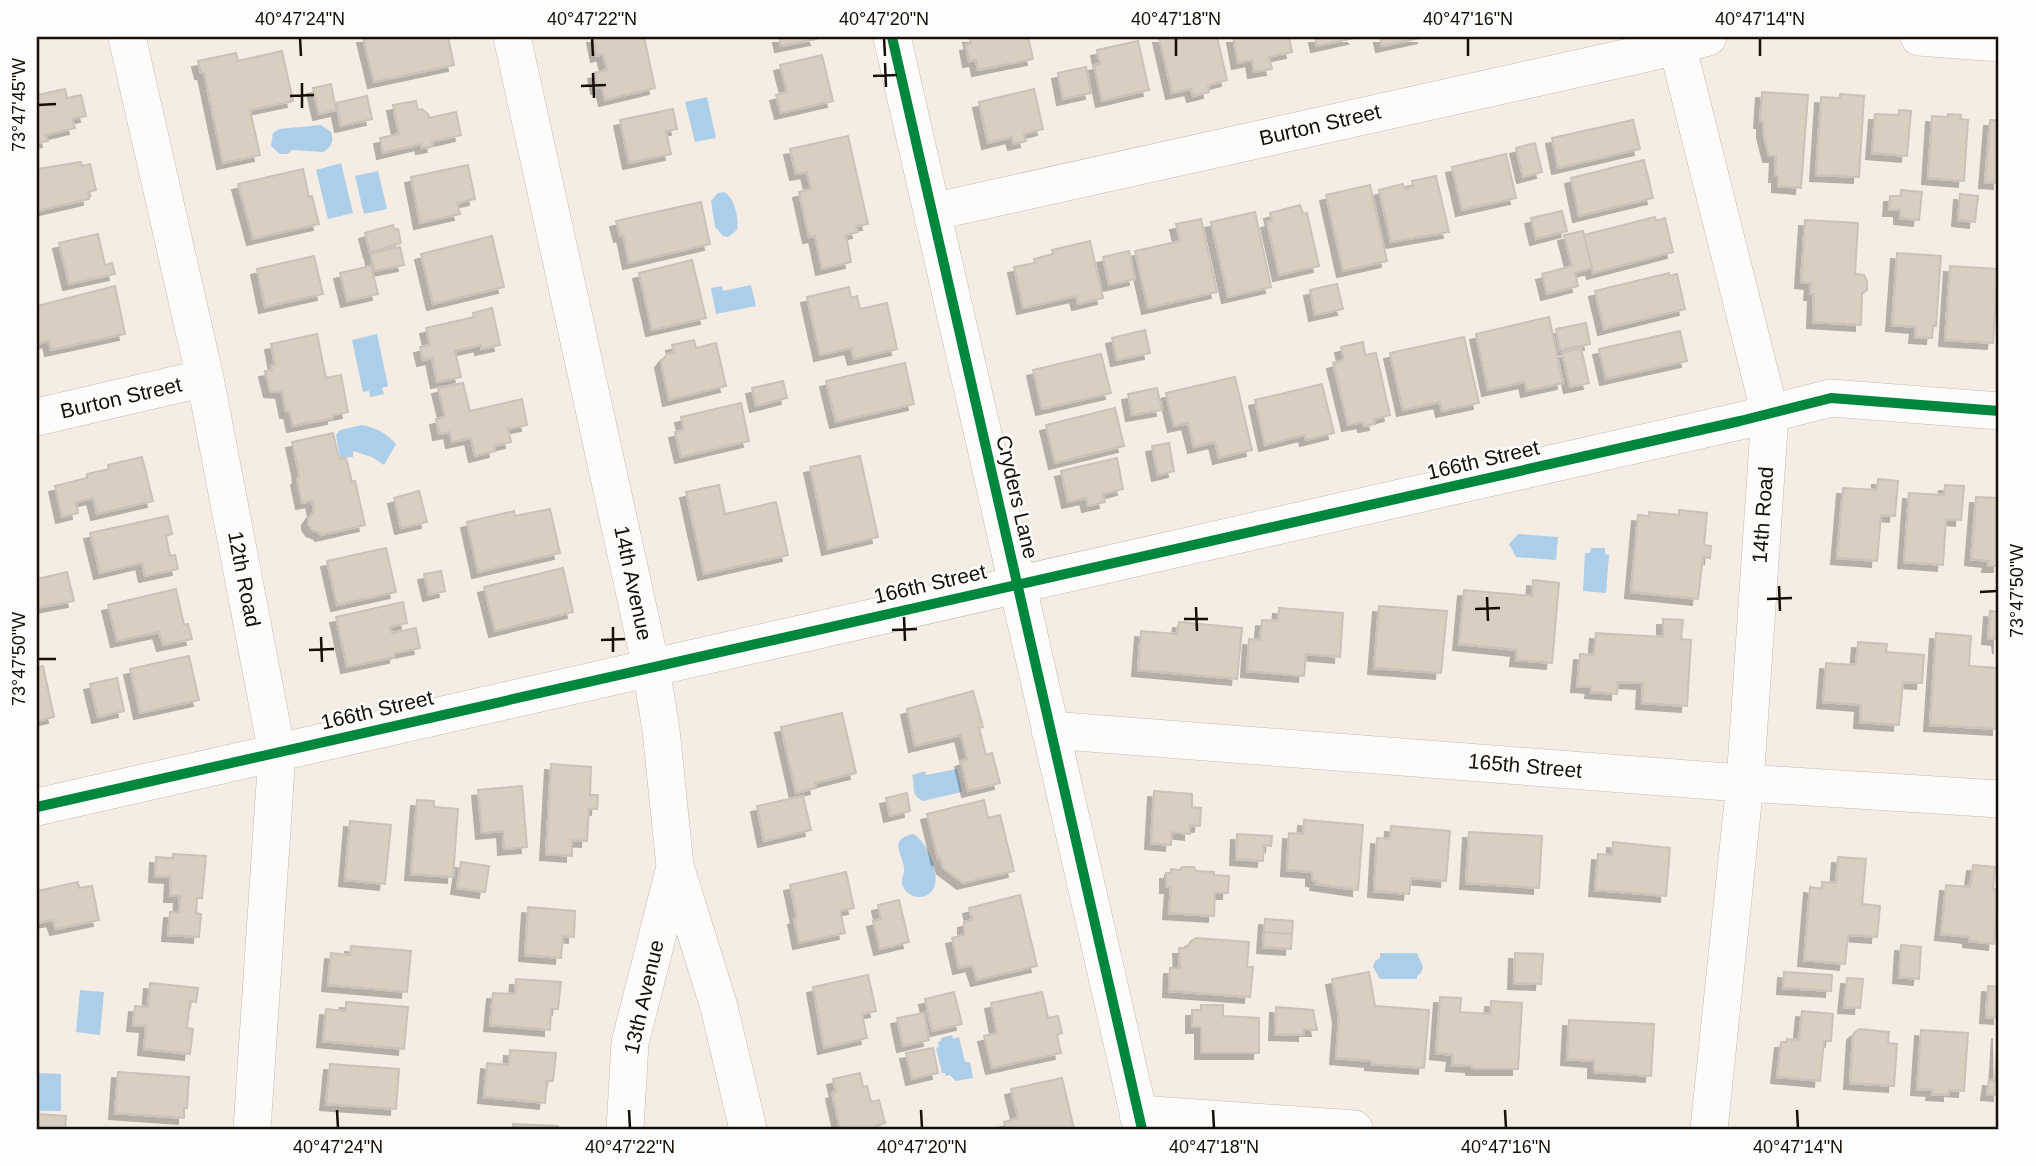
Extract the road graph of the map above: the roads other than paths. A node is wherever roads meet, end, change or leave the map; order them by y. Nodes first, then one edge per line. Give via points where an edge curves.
1 (127, 37) edge
2 (512, 37) edge
3 (892, 37) edge
4 (1919, 37) edge
5 (1687, 40) edge
6 (1999, 43) edge
7 (932, 212) junction
8 (205, 378) junction
9 (1999, 411) edge
10 (1770, 414) junction
11 (37, 417) edge
12 (1017, 584) junction
13 (651, 667) junction
14 (1050, 730) junction
15 (277, 753) junction
16 (1745, 783) junction
17 (1999, 799) edge
18 (37, 807) edge
19 (675, 866) junction
20 (1140, 1121) edge
21 (252, 1129) edge
22 (625, 1129) edge
23 (748, 1129) edge
24 (1354, 1129) edge
25 (1709, 1129) edge

1 - 8 street, 12th Road
2 - 13 street, 14th Avenue
3 - 7 street, Cryders Lane
4 - 6 street
5 - 7 street, Burton Street
5 - 10 street, 14th Road
7 - 12 street, Cryders Lane
8 - 11 street, Burton Street
8 - 15 street, 12th Road
9 - 10 street, 166th Street via 1831,398
10 - 12 street, 166th Street
10 - 16 street, 14th Road
12 - 13 street, 166th Street
12 - 14 street, Cryders Lane
13 - 15 street, 166th Street
13 - 19 street, 14th Avenue
14 - 16 street, 165th Street
14 - 20 street, Cryders Lane
15 - 18 street, 166th Street
15 - 21 street, 12th Road
16 - 17 street, 165th Street
16 - 25 street, 14th Road
19 - 22 street, 13th Avenue via 631,1043
19 - 23 street, 14th Avenue via 719,1007
20 - 24 street

